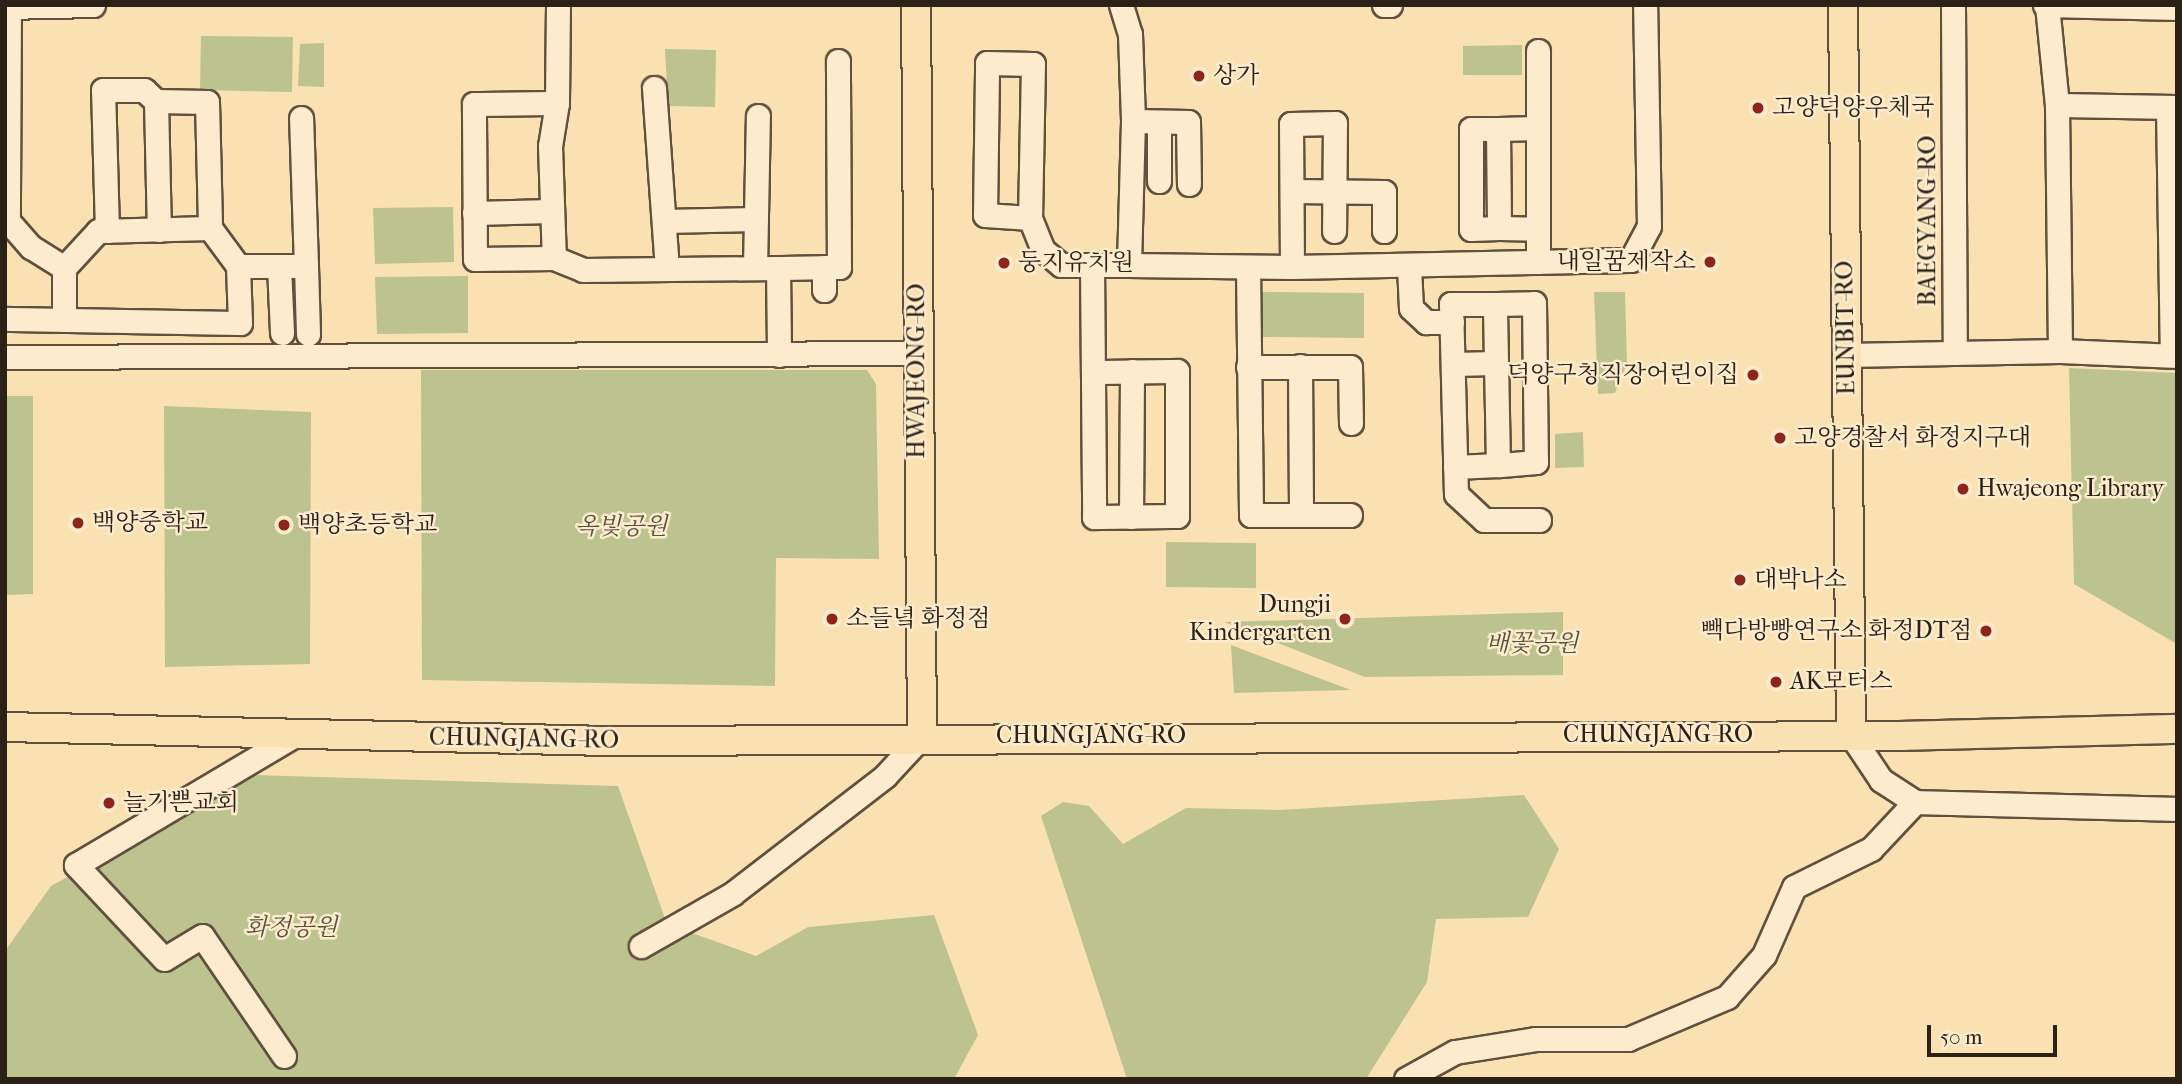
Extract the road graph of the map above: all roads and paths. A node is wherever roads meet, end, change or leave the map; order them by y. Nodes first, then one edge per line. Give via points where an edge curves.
1 (93, 5) edge
2 (558, 5) edge
3 (916, 5) edge
4 (1121, 5) edge
5 (1645, 5) edge
6 (1843, 5) edge
7 (1953, 5) edge
8 (2046, 5) edge
9 (7, 7) edge
10 (2177, 9) edge
11 (1538, 51) dead end
12 (838, 61) dead end
13 (654, 88) dead end
14 (156, 102) junction
15 (557, 103) junction
16 (2057, 105) junction
17 (7, 107) edge
18 (2173, 107) edge
19 (758, 116) dead end
20 (301, 118) dead end
21 (1133, 121) junction
22 (1159, 122) junction
23 (1538, 128) junction
24 (7, 168) edge
25 (1159, 181) dead end
26 (1189, 184) dead end
27 (1292, 191) junction
28 (1335, 191) junction
29 (551, 211) junction
30 (474, 213) junction
31 (1030, 218) junction
32 (757, 219) junction
33 (664, 220) junction
34 (6, 221) edge
35 (210, 228) junction
36 (1538, 229) junction
37 (107, 230) junction
38 (159, 230) junction
39 (1334, 231) dead end
40 (1384, 231) dead end
41 (554, 258) junction
42 (1538, 262) junction
43 (238, 265) junction
44 (1092, 265) junction
45 (1129, 265) junction
46 (279, 266) junction
47 (306, 266) junction
48 (1409, 266) junction
49 (824, 267) junction
50 (1248, 267) junction
51 (1292, 267) junction
52 (64, 268) junction
53 (767, 268) junction
54 (667, 269) junction
55 (824, 290) dead end
56 (1495, 304) junction
57 (5, 319) edge
58 (64, 320) junction
59 (1452, 322) junction
60 (282, 333) dead end
61 (308, 334) dead end
62 (2060, 351) junction
63 (1955, 352) junction
64 (917, 353) junction
65 (779, 355) junction
66 (1846, 355) junction
67 (2174, 356) edge
68 (5, 357) edge
69 (1496, 363) junction
70 (1453, 364) junction
71 (1300, 366) junction
72 (1248, 367) junction
73 (1132, 371) junction
74 (1093, 372) junction
75 (1351, 422) dead end
76 (1498, 465) junction
77 (1455, 467) junction
78 (1301, 515) junction
79 (1350, 515) dead end
80 (1131, 517) junction
81 (1539, 520) dead end
82 (5, 727) edge
83 (2177, 729) edge
84 (295, 735) junction
85 (1851, 735) junction
86 (922, 736) junction
87 (1914, 802) junction
88 (2177, 809) edge
89 (641, 946) dead end
90 (284, 1056) dead end
91 (1406, 1079) edge

1 - 9 street
2 - 15 street
3 - 64 main road, HWAJEONG-RO
4 - 21 street via 1130,34
5 - 42 street via 1649,226 1631,260
6 - 66 main road, EUNBIT-RO
7 - 63 street, BAEGYANG-RO
8 - 10 street
8 - 16 street
9 - 17 street
11 - 23 street
12 - 49 street via 839,267
13 - 33 street
14 - 35 street via 207,102
14 - 37 street via 144,90 103,90
14 - 38 street
15 - 29 street via 550,146
15 - 30 street via 474,104
16 - 18 street
16 - 62 street
17 - 24 street
18 - 67 street
19 - 32 street
20 - 47 street
21 - 22 street
21 - 45 street
22 - 25 street
22 - 26 street via 1188,122
23 - 36 street
23 - 36 street via 1498,129 1499,229
24 - 34 street
27 - 28 street
27 - 28 street via 1291,124 1335,123
27 - 51 street
28 - 39 street
28 - 40 street via 1384,192
29 - 30 street
29 - 41 street
30 - 41 street via 475,259
31 - 31 street via 1032,64 987,62 985,215
31 - 44 street via 1043,250 1062,265
32 - 33 street
32 - 53 street
33 - 54 street
34 - 52 street via 31,247
35 - 38 street
35 - 43 street
36 - 42 street
37 - 38 street
37 - 52 street via 98,231
41 - 54 street via 583,270
42 - 48 street
43 - 46 street
43 - 58 street via 240,323
44 - 45 street
44 - 74 street
45 - 50 street
46 - 47 street
46 - 60 street
47 - 61 street
48 - 51 street
48 - 59 street via 1411,308 1426,322
49 - 53 street
49 - 55 street
50 - 51 street
50 - 72 street
52 - 58 street
53 - 54 street
53 - 65 street
56 - 59 street via 1451,304
56 - 69 street
56 - 76 street via 1534,303 1536,462
57 - 58 street
59 - 70 street
62 - 63 street
62 - 67 street
63 - 66 street
64 - 65 street
64 - 86 main road, HWAJEONG-RO
65 - 68 street
66 - 85 main road, EUNBIT-RO
69 - 70 street
69 - 76 street
70 - 77 street
71 - 72 street
71 - 75 street via 1350,367
71 - 78 street
72 - 78 street via 1251,515
73 - 74 street
73 - 80 street
73 - 80 street via 1177,371 1177,516
74 - 80 street via 1094,517
76 - 77 street
77 - 81 street via 1456,494 1484,520
78 - 79 street
82 - 84 main road, CHUNGJANG-RO
83 - 85 main road, CHUNGJANG-RO
84 - 86 main road, CHUNGJANG-RO via 608,741
84 - 90 street via 76,865 164,959 202,936
85 - 86 main road, CHUNGJANG-RO
85 - 87 street via 1881,780
86 - 89 street via 885,776 732,894
87 - 88 street
87 - 91 street via 1871,849 1794,887 1763,955 1727,997 1628,1039 1535,1039 1455,1052

